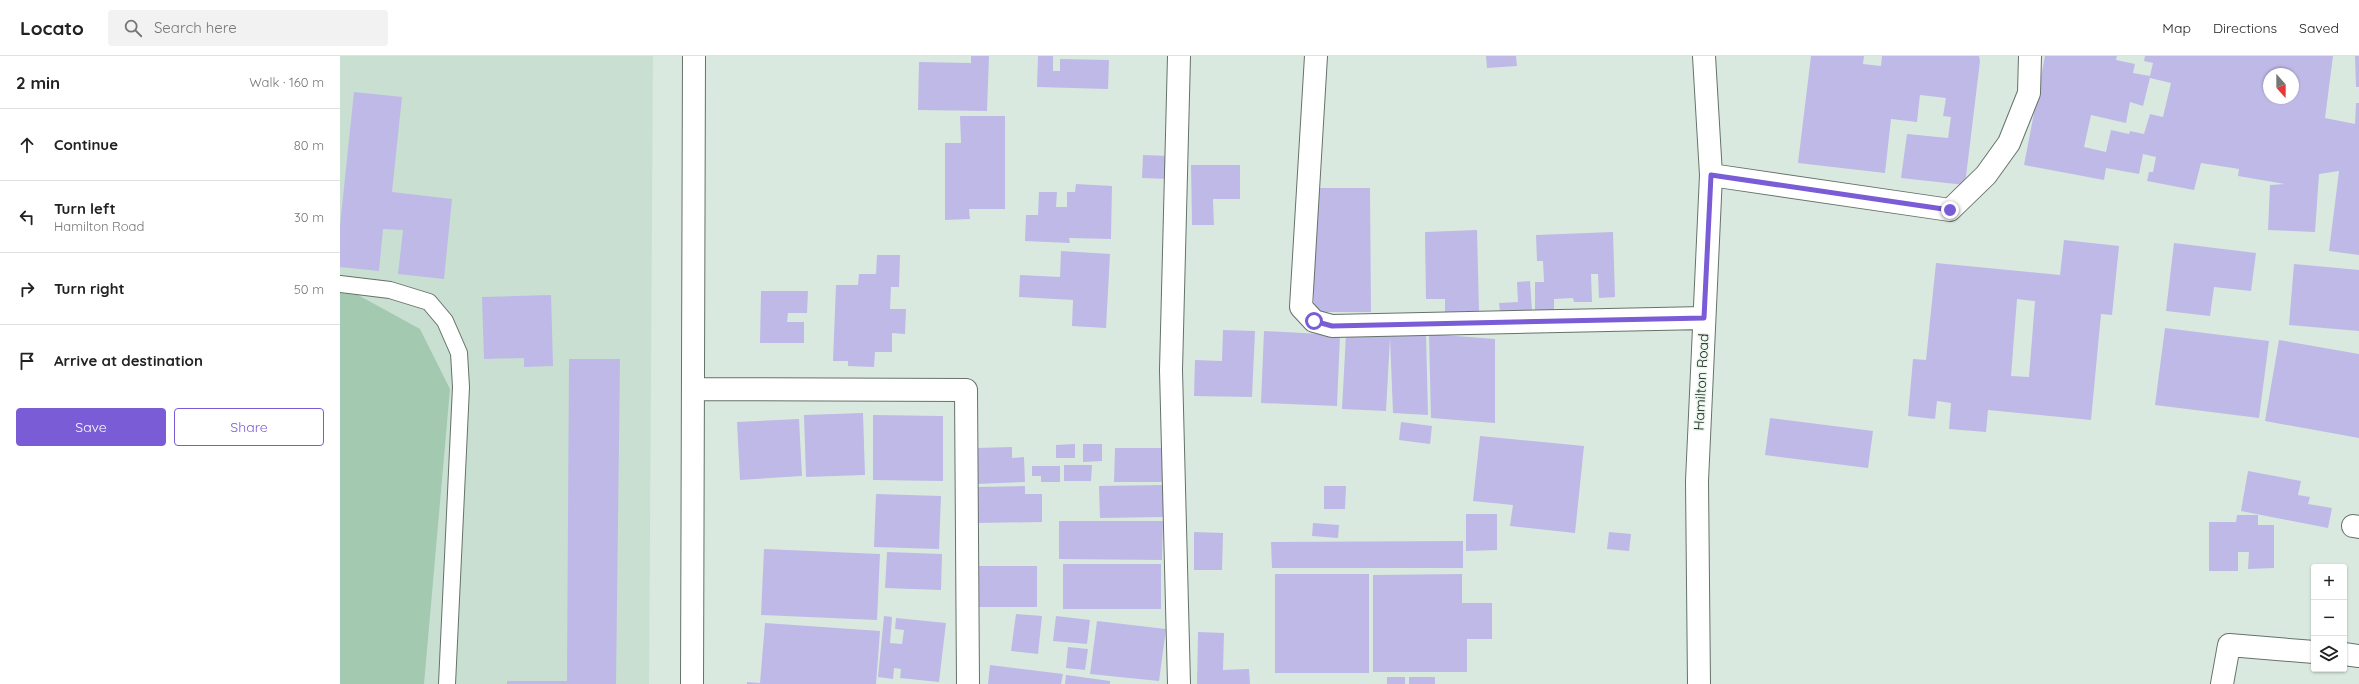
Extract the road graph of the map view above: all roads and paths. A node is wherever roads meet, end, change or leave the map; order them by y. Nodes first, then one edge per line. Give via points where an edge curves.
1 (694, 56) edge
2 (1179, 56) edge
3 (1316, 56) edge
4 (1704, 56) edge
5 (2030, 56) edge
6 (1711, 175) junction
7 (340, 284) edge
8 (1704, 318) junction
9 (693, 389) junction
10 (2311, 652) edge
11 (2347, 654) edge
12 (2359, 656) edge
13 (447, 684) edge
14 (692, 684) edge
15 (968, 684) edge
16 (1179, 684) edge
17 (1699, 684) edge
18 (2222, 684) edge

1 - 9 street
2 - 16 street via 1171,370
3 - 8 street via 1301,307 1314,321 1332,326
4 - 6 street, Hamilton Road
5 - 6 street via 2029,93 2009,143 1986,175 1950,210
6 - 8 street, Hamilton Road
7 - 13 lane via 390,290 429,302 445,321 459,353 460,403
8 - 17 street, Hamilton Road via 1697,482
9 - 14 street
9 - 15 street via 966,390
10 - 18 street via 2229,645
11 - 12 street

